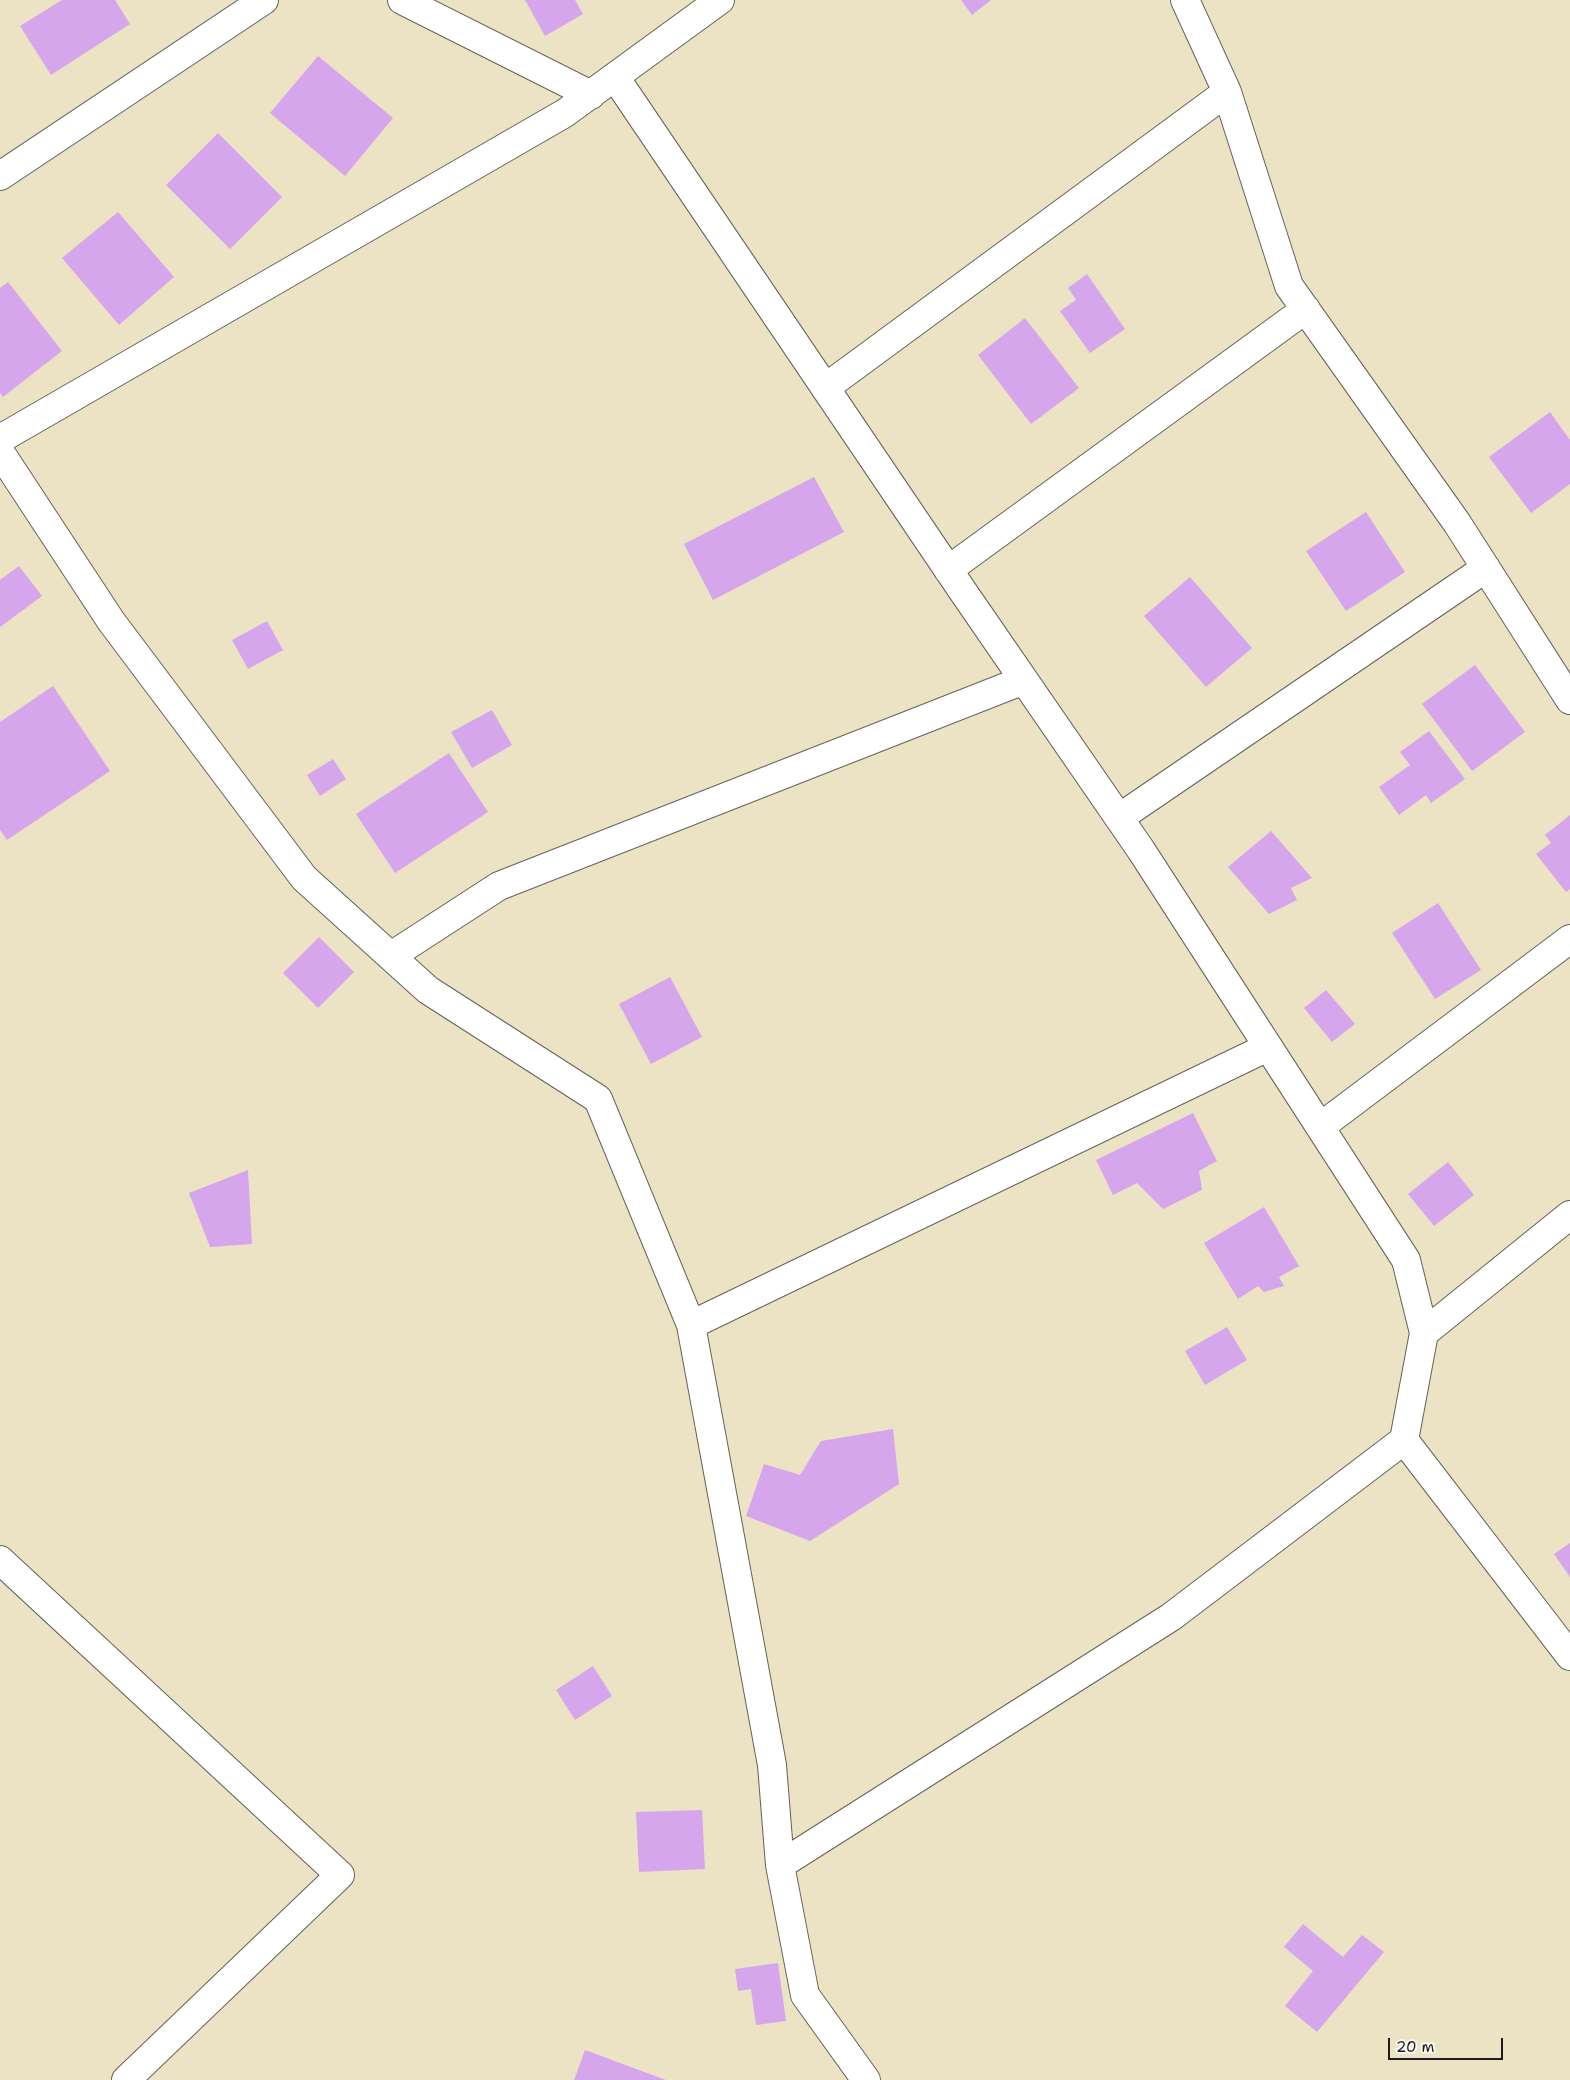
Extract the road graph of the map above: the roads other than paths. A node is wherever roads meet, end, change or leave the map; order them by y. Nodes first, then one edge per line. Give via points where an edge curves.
1 (264, 0) edge
2 (402, 0) edge
3 (720, 0) edge
4 (1185, 0) edge
5 (615, 77) junction
6 (1227, 92) junction
7 (591, 94) junction
8 (0, 176) edge
9 (1306, 310) junction
10 (825, 388) junction
11 (0, 440) edge
12 (0, 452) edge
13 (1486, 568) junction
14 (948, 570) junction
15 (1024, 680) junction
16 (1570, 700) edge
17 (1119, 818) junction
18 (1570, 939) edge
19 (391, 956) junction
20 (1268, 1047) junction
21 (1320, 1127) junction
22 (1570, 1215) edge
23 (691, 1325) junction
24 (1424, 1333) junction
25 (1404, 1440) junction
26 (0, 1560) edge
27 (1570, 1656) edge
28 (780, 1864) junction
29 (126, 2080) edge
30 (866, 2080) edge

1 - 8 street
2 - 7 street
3 - 5 street
4 - 6 street
5 - 7 street
5 - 10 street
6 - 9 street via 1289,286
6 - 10 street
7 - 11 street via 556,118
9 - 13 street
9 - 14 street
10 - 14 street
12 - 19 street via 111,621 304,878
13 - 16 street
13 - 17 street
14 - 15 street
15 - 17 street
15 - 19 street via 499,886
17 - 20 street
18 - 21 street
19 - 23 street via 428,990 598,1098
20 - 21 street
20 - 23 street
21 - 24 street via 1406,1260
22 - 24 street
23 - 28 street via 772,1764
24 - 25 street
25 - 27 street
25 - 28 street via 1171,1617
26 - 29 street via 340,1875
28 - 30 street via 805,1994

